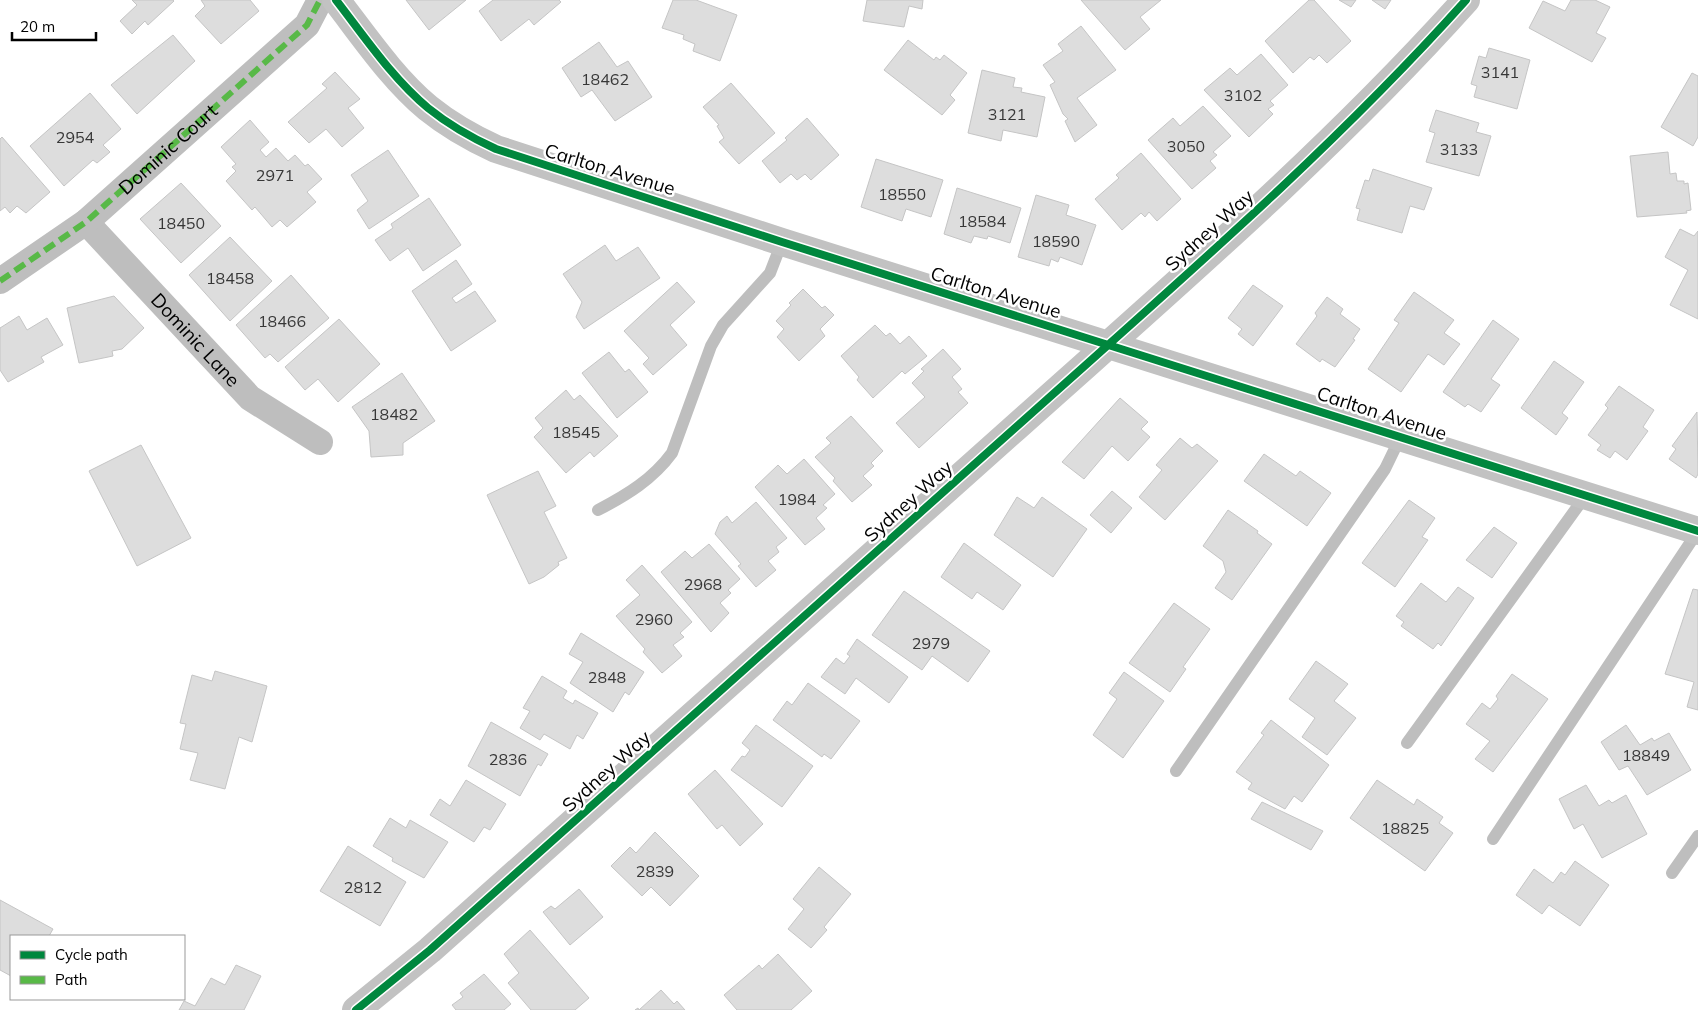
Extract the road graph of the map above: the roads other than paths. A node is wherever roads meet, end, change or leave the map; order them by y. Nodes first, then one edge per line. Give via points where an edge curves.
1 (320, 0) edge
2 (336, 0) edge
3 (1466, 0) edge
4 (86, 222) junction
5 (782, 242) junction
6 (0, 281) edge
7 (1109, 344) junction
8 (1401, 436) junction
9 (320, 442) dead end
10 (1586, 495) junction
11 (598, 510) dead end
12 (1698, 530) edge
13 (1407, 743) dead end
14 (1176, 771) dead end
15 (1698, 836) edge
16 (1493, 839) dead end
17 (1672, 873) dead end
18 (356, 1010) edge

1 - 4 street, Dominic Court via 307,24
2 - 5 street, Carlton Avenue via 413,94 441,118 476,140 518,157
3 - 7 street, Sydney Way via 1310,160
4 - 6 street, Dominic Court
4 - 9 street, Dominic Lane via 250,398
5 - 7 street, Carlton Avenue
5 - 11 lane via 770,272 723,325 711,346 672,453 644,482
7 - 8 street, Carlton Avenue
7 - 18 street, Sydney Way via 430,950
8 - 10 street, Carlton Avenue
8 - 14 lane via 1385,469
10 - 12 street, Carlton Avenue
10 - 13 lane
12 - 16 lane
15 - 17 lane

